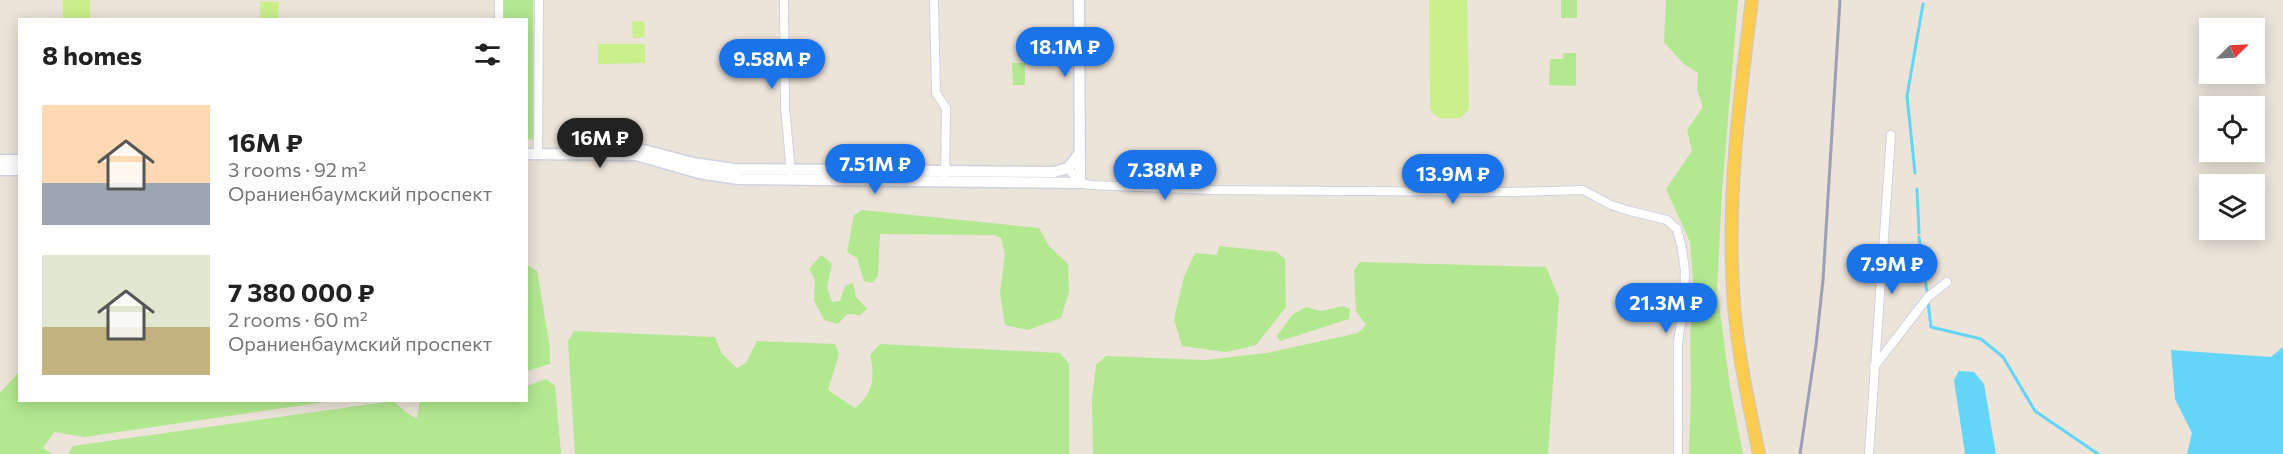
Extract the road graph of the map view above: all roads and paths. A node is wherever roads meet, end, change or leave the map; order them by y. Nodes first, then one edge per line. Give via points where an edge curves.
1 (499, 0) edge
2 (539, 0) edge
3 (784, 0) edge
4 (933, 0) edge
5 (1079, 0) edge
6 (1752, 0) edge
7 (499, 18) edge
8 (1891, 135) dead end
9 (532, 148) edge
10 (528, 154) edge
11 (1078, 155) junction
12 (0, 160) edge
13 (18, 160) edge
14 (1068, 168) junction
15 (0, 170) edge
16 (18, 170) edge
17 (791, 174) junction
18 (945, 176) junction
19 (1080, 183) junction
20 (1947, 282) dead end
21 (1873, 367) junction
22 (1678, 454) edge
23 (1759, 454) edge
24 (1869, 454) edge

1 - 7 street
2 - 9 street
3 - 17 street via 785,108
4 - 18 street via 936,93 946,108
5 - 11 main road
6 - 23 main road via 1733,167 1734,304
8 - 21 street
9 - 17 main road via 648,150 709,166
10 - 17 main road via 636,155 712,176 739,179
11 - 14 main road
11 - 19 main road
12 - 13 main road
14 - 18 main road via 1054,172
14 - 19 street
15 - 16 main road
17 - 18 main road
18 - 19 main road
19 - 22 street via 1212,190 1583,190 1611,205 1667,220 1677,229 1685,271 1678,342
20 - 21 street via 1922,304
21 - 24 street

